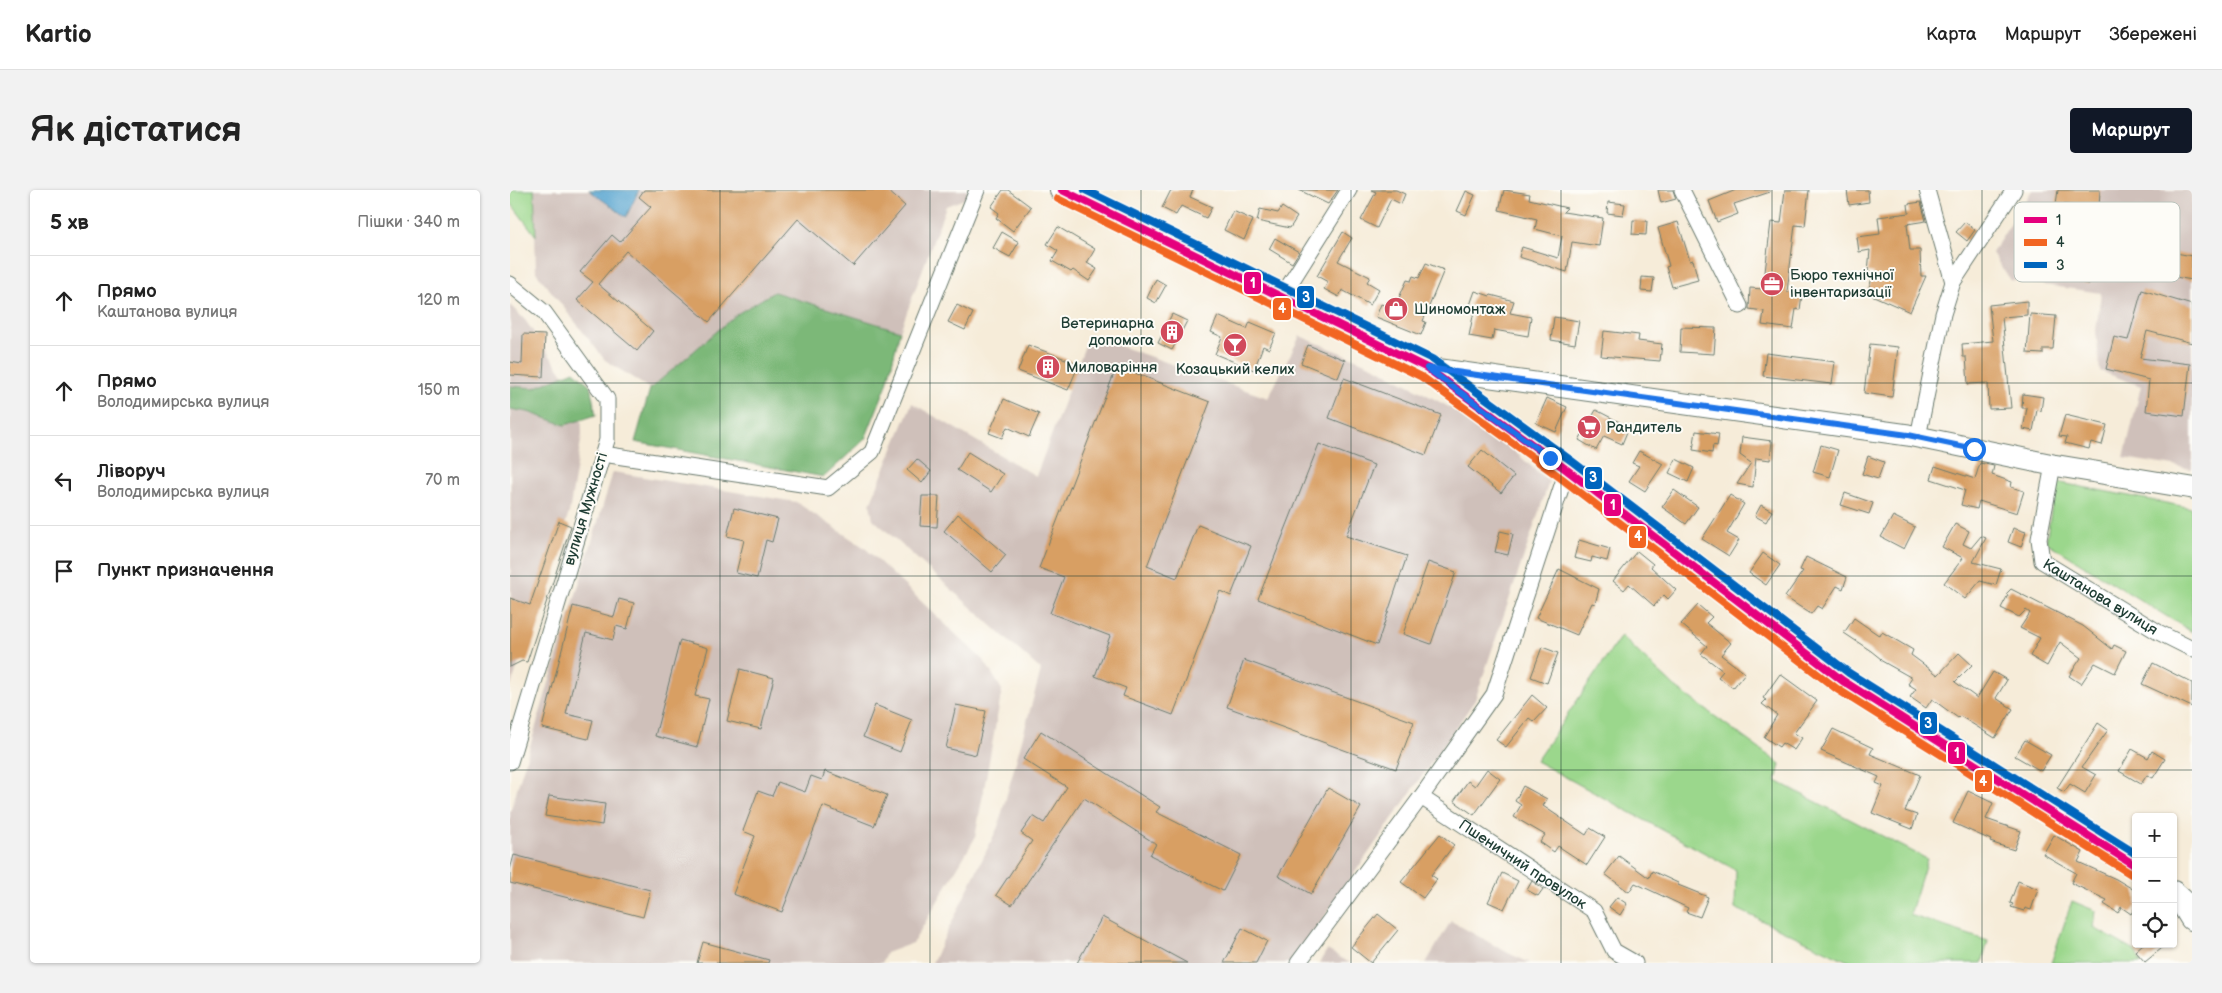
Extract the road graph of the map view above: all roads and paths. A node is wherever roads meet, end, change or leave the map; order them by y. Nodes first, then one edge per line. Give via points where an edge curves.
1 (977, 190) edge
2 (1062, 190) edge
3 (1349, 190) edge
4 (1682, 190) edge
5 (1927, 190) edge
6 (2014, 190) edge
7 (1953, 282) junction
8 (510, 284) edge
9 (1281, 298) junction
10 (1740, 306) dead end
11 (1427, 368) junction
12 (1918, 437) junction
13 (603, 454) junction
14 (2053, 465) junction
15 (1567, 470) junction
16 (2192, 488) edge
17 (2192, 650) edge
18 (510, 762) edge
19 (1421, 797) junction
20 (2132, 863) edge
21 (1298, 963) edge
22 (1635, 963) edge

1 - 13 street via 872,452 828,488
2 - 9 main road
3 - 9 street
4 - 10 street
5 - 7 street
6 - 7 street
7 - 12 street via 1943,314
8 - 13 street, вулиця Мужності via 544,312 607,399 607,440
9 - 11 main road
11 - 12 street
11 - 15 main road
12 - 14 street
13 - 18 street, вулиця Мужності
14 - 16 street
14 - 17 street, Каштанова вулиця via 2039,539 2042,561
15 - 19 street via 1494,694
15 - 20 main road via 1842,681
19 - 21 street
19 - 22 street, Пшеничний провулок via 1594,911 1614,951

